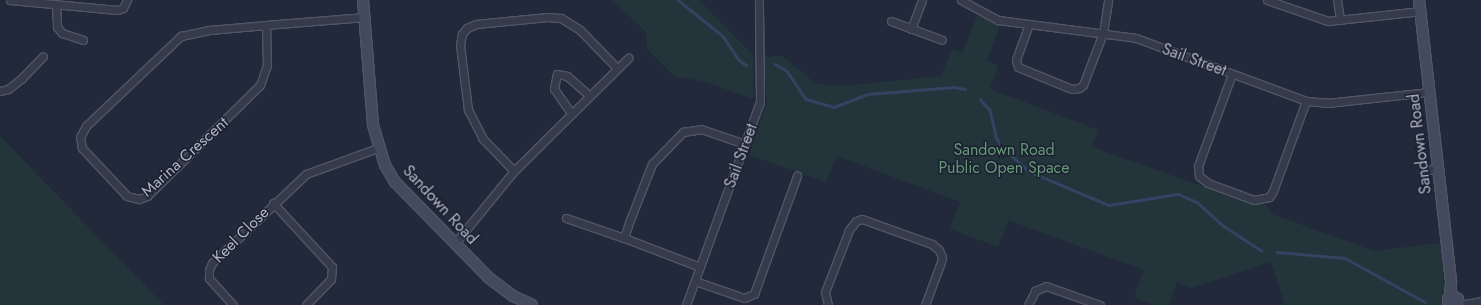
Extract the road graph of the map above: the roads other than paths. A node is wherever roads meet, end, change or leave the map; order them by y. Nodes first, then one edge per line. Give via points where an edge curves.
1 (10, 0) edge
2 (127, 0) edge
3 (363, 0) edge
4 (760, 0) edge
5 (922, 0) edge
6 (961, 0) edge
7 (1108, 0) edge
8 (1267, 0) edge
9 (1337, 0) edge
10 (1419, 0) edge
11 (56, 5) junction
12 (1421, 11) junction
13 (365, 17) junction
14 (1340, 20) junction
15 (891, 21) dead end
16 (1029, 24) junction
17 (266, 25) junction
18 (911, 28) junction
19 (1103, 33) junction
20 (83, 40) dead end
21 (942, 40) dead end
22 (43, 56) dead end
23 (628, 58) dead end
24 (617, 68) junction
25 (1232, 74) junction
26 (0, 91) edge
27 (1429, 92) junction
28 (589, 95) junction
29 (1306, 102) junction
30 (571, 113) junction
31 (745, 144) junction
32 (378, 148) junction
33 (1438, 168) junction
34 (1426, 170) dead end
35 (514, 171) junction
36 (797, 176) dead end
37 (273, 203) junction
38 (566, 218) dead end
39 (624, 238) junction
40 (455, 243) junction
41 (700, 267) junction
42 (695, 281) junction
43 (1481, 301) edge
44 (1457, 302) edge
45 (233, 305) edge
46 (306, 305) edge
47 (532, 305) edge
48 (686, 305) edge
49 (828, 305) edge
50 (925, 305) edge
51 (1028, 305) edge
52 (1100, 305) edge

1 - 11 street
2 - 11 street via 123,8 118,10
3 - 13 street, Sandown Road
4 - 31 street, Sail Street via 760,102
5 - 18 street
6 - 16 street, Sail Street via 994,19
7 - 19 street
8 - 14 street via 1321,20
9 - 14 street
10 - 12 street, Sandown Road
11 - 20 street via 57,28
12 - 14 street
12 - 27 street, Sandown Road
13 - 17 street, Marina Crescent
13 - 32 street, Sandown Road via 373,125
15 - 18 street
16 - 19 street, Sail Street
16 - 19 street via 1016,60 1018,67 1074,89 1083,85
17 - 17 street, Marina Crescent via 210,30 181,36 86,126 80,134 80,145 123,192 136,199 147,196 260,85 267,65
18 - 21 street
19 - 25 street, Sail Street via 1136,38
22 - 26 street via 12,85
23 - 24 street
24 - 28 street
24 - 35 street via 580,30 561,18 483,23 467,28 462,34 460,45 468,110 483,139
25 - 29 street, Sail Street
25 - 29 street via 1198,166 1200,176 1208,183 1254,200 1269,197
27 - 29 street, Sail Street via 1327,103
27 - 33 street, Sandown Road
28 - 30 street
28 - 30 street via 567,76 557,74 554,89
30 - 35 street
31 - 39 street via 701,129 683,132 656,159 648,171
31 - 41 street, Sail Street
32 - 37 street, Keel Close via 306,174
32 - 40 street, Sandown Road via 395,182
33 - 34 street
33 - 44 street, Sandown Road via 1452,284
35 - 40 street
36 - 42 street via 754,294 742,297
37 - 45 street, Keel Close via 210,265 209,278
37 - 46 street, Keel Close via 332,267 331,279
38 - 39 street
39 - 41 street
40 - 47 street, Sandown Road via 496,284
41 - 42 street, Sail Street
42 - 48 street, Sail Street
43 - 44 street
49 - 50 street via 825,292 849,230 856,221 862,219 932,244 939,250 942,257
51 - 52 street via 1035,291 1046,286

